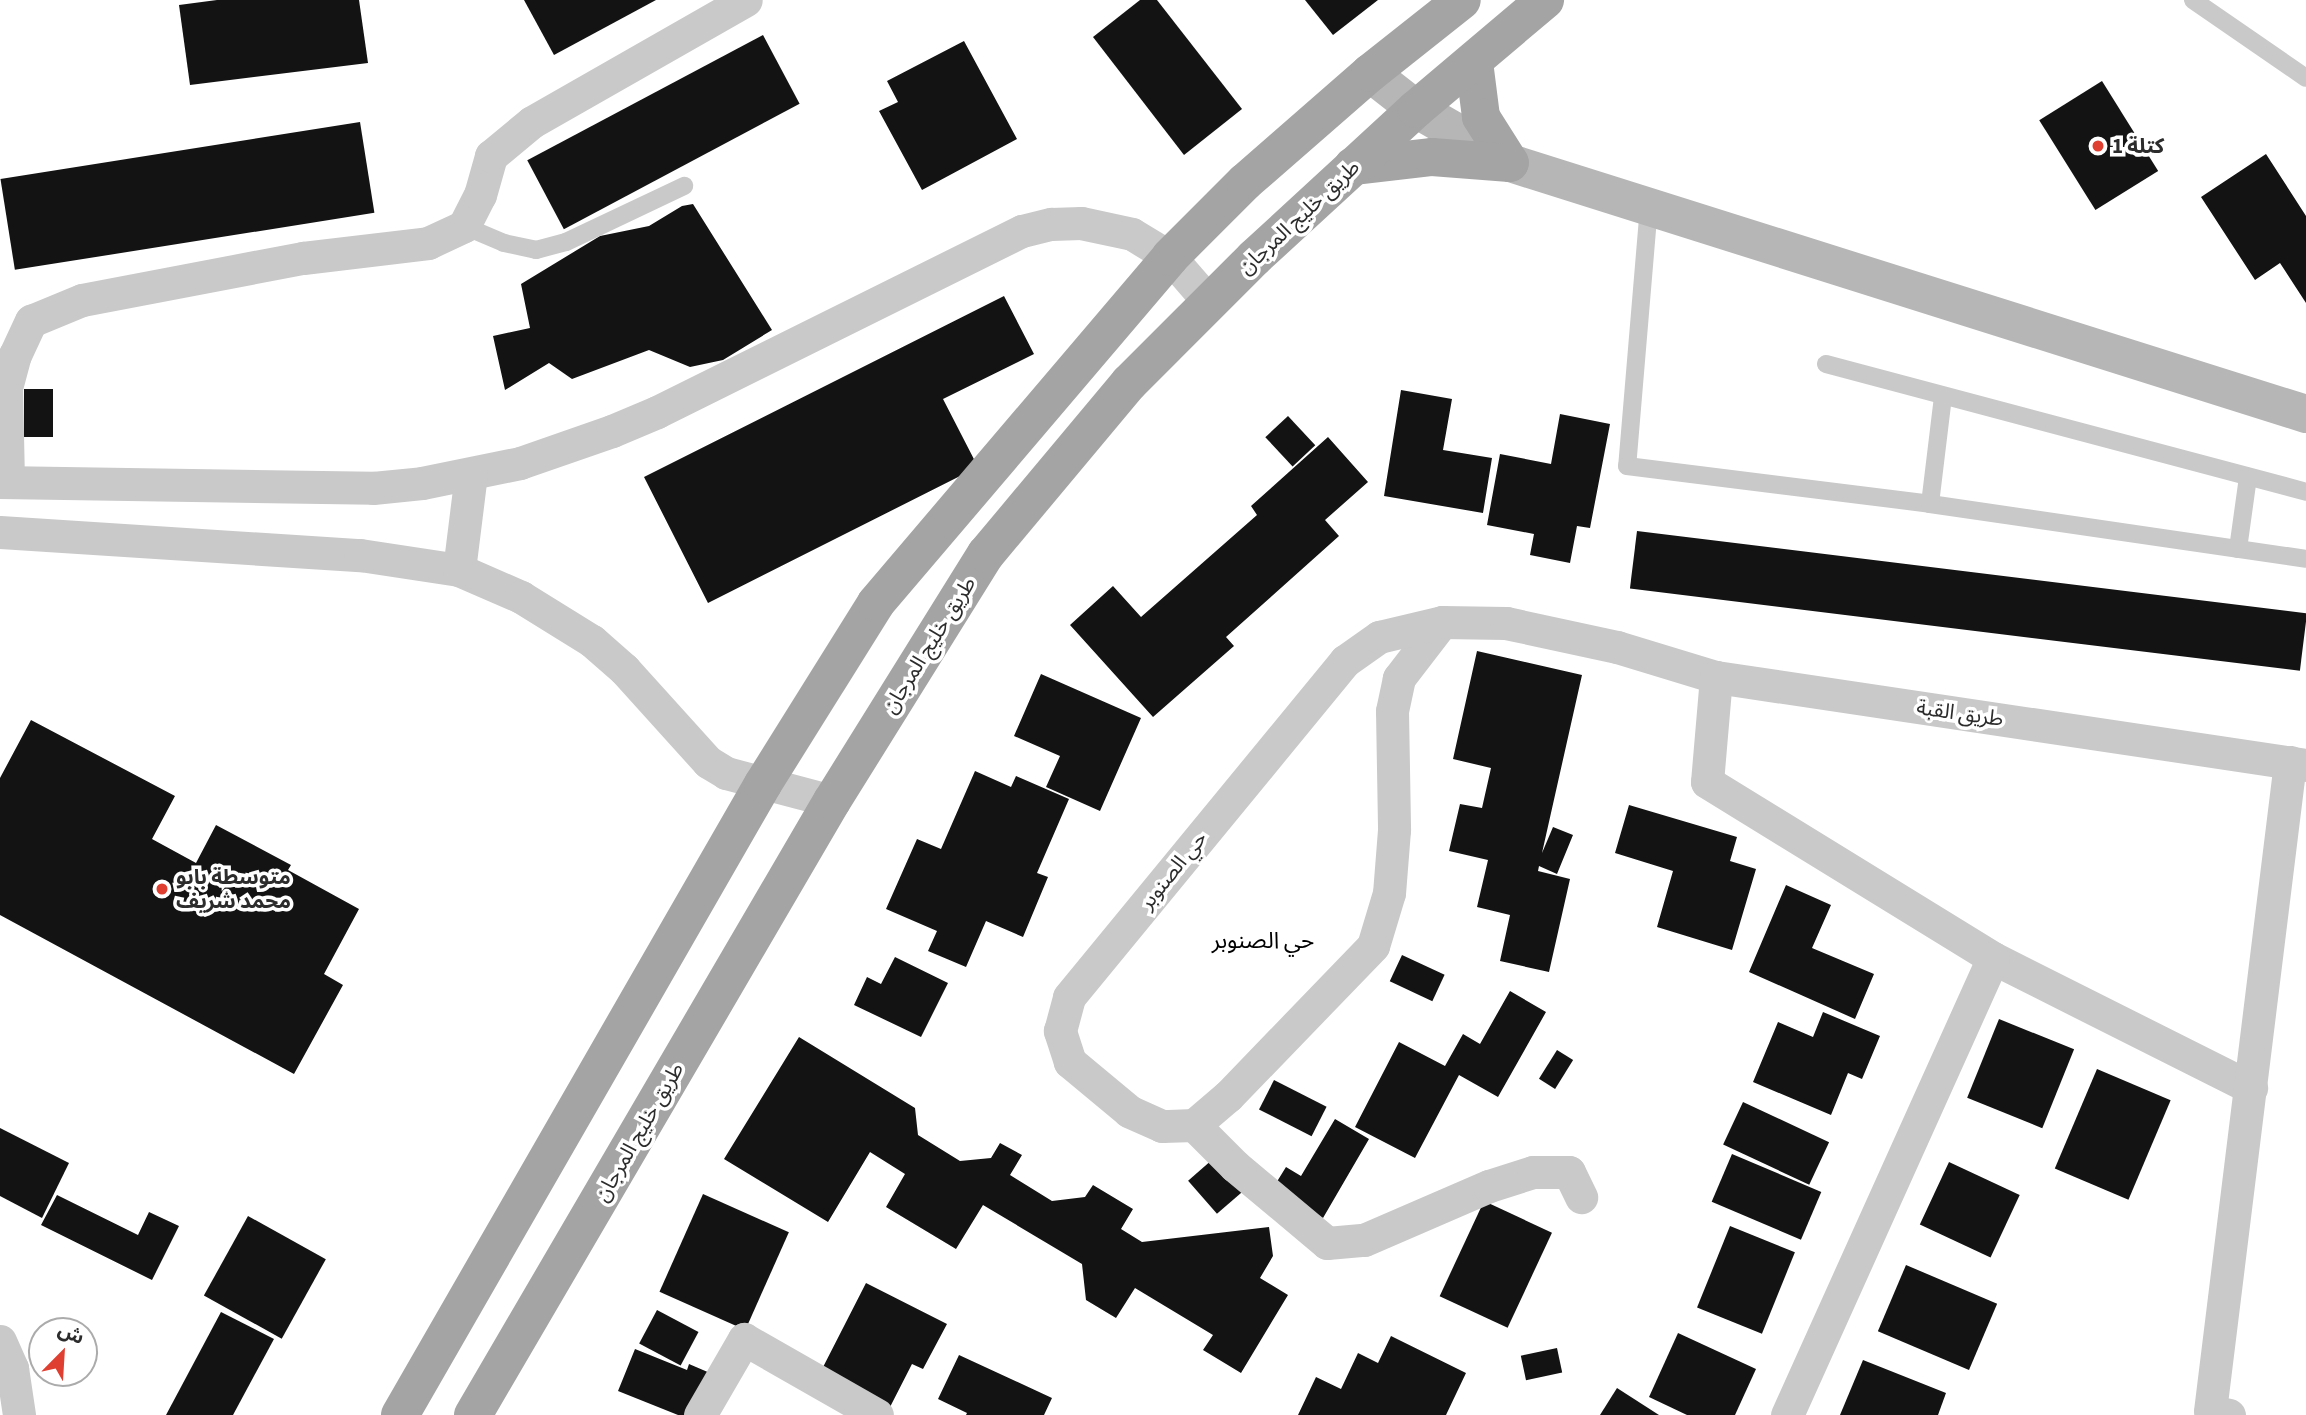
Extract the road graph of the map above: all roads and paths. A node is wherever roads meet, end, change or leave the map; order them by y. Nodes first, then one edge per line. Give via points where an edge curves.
1 (746, 0) edge
2 (1462, 0) edge
3 (1545, 0) edge
4 (2193, 0) edge
5 (1474, 62) junction
6 (1370, 73) junction
7 (2306, 78) edge
8 (1416, 109) junction
9 (1510, 163) junction
10 (1353, 166) junction
11 (684, 187) dead end
12 (1649, 206) junction
13 (464, 226) junction
14 (1170, 257) junction
15 (1209, 302) junction
16 (1826, 364) dead end
17 (1943, 397) junction
18 (2306, 414) edge
19 (471, 474) junction
20 (2248, 477) junction
21 (4, 482) edge
22 (2306, 492) edge
23 (1930, 504) junction
24 (0, 532) edge
25 (2238, 549) junction
26 (2306, 559) edge
27 (460, 570) junction
28 (1442, 622) junction
29 (1617, 647) joint
30 (1716, 677) junction
31 (2298, 764) edge
32 (763, 784) junction
33 (832, 801) junction
34 (1993, 958) junction
35 (2251, 1088) junction
36 (1194, 1125) junction
37 (1581, 1197) dead end
38 (0, 1341) edge
39 (19, 1415) edge
40 (400, 1415) edge
41 (473, 1415) edge
42 (700, 1415) edge
43 (877, 1415) edge
44 (1787, 1415) edge
45 (2229, 1415) edge

1 - 13 street via 532,122 491,156 480,195
2 - 6 main road
3 - 5 main road, طريق خليج المرجان
4 - 7 lane
5 - 8 main road, طريق خليج المرجان
5 - 9 main road via 1481,117
6 - 8 street
6 - 14 main road via 1245,182
8 - 9 street
8 - 10 main road, طريق خليج المرجان
9 - 10 main road via 1432,157
9 - 12 street
10 - 15 main road, طريق خليج المرجان
11 - 13 lane via 566,242 536,250
12 - 18 street
12 - 23 lane via 1627,466
13 - 21 street via 428,243 303,258 82,300 32,321 15,355 6,388
14 - 15 street
14 - 19 street via 1132,234 1110,228 1051,224 1022,231 612,432
14 - 32 main road via 876,603
15 - 33 main road, طريق خليج المرجان via 1129,383 986,554
16 - 17 lane
17 - 20 lane
17 - 23 lane
19 - 21 street via 373,488
19 - 27 street
20 - 22 lane
20 - 25 lane
23 - 25 lane
24 - 27 street via 359,555
25 - 26 lane
27 - 32 street via 566,623 624,669 708,762 726,773
28 - 29 street, حي الصنوبر via 1506,623
28 - 36 street via 1399,678 1394,700 1389,893 1373,946 1228,1097
28 - 36 street, حي الصنوبر via 1379,637 1345,661 1069,997 1060,1031 1070,1062 1129,1111 1162,1126
29 - 30 street, طريق القبة
30 - 31 street, طريق القبة
30 - 34 street via 1707,782
31 - 35 street
32 - 33 street
32 - 40 main road
33 - 41 main road, طريق خليج المرجان
34 - 35 street
34 - 44 street
35 - 45 street via 2210,1411
36 - 37 street via 1235,1166 1327,1242 1364,1240 1533,1172 1569,1172
38 - 39 street via 12,1368
42 - 43 street via 744,1339

